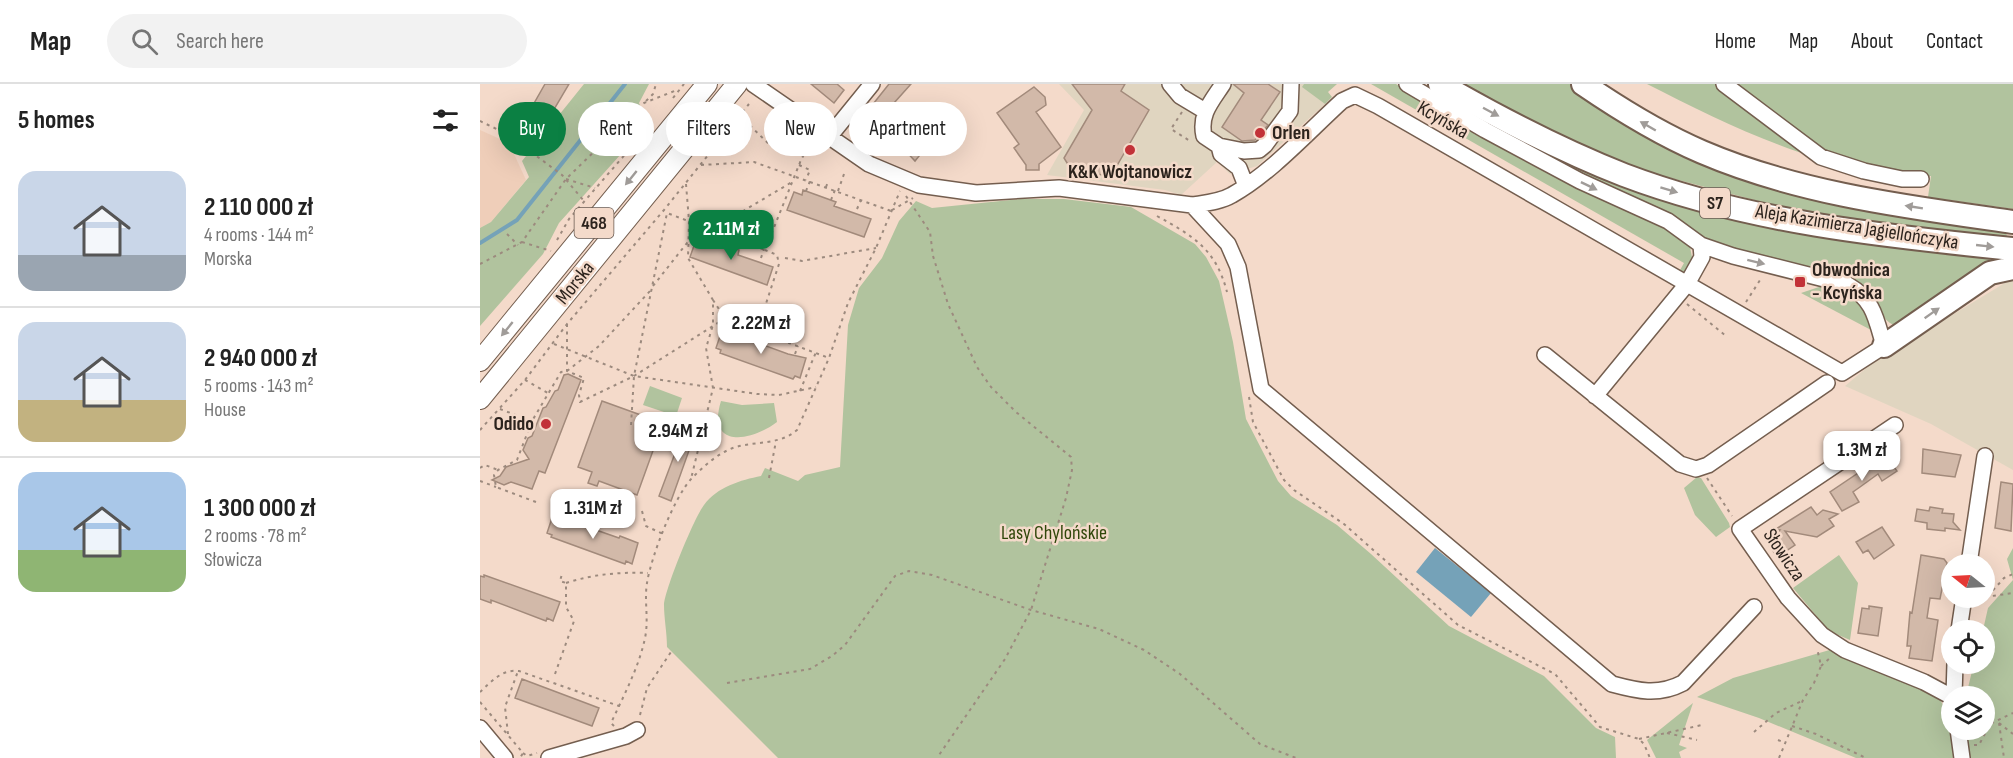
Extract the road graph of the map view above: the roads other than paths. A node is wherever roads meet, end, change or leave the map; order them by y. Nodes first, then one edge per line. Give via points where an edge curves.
1 (707, 84) edge
2 (737, 84) edge
3 (753, 84) edge
4 (872, 84) edge
5 (1170, 84) edge
6 (1223, 84) edge
7 (1291, 84) edge
8 (1407, 84) edge
9 (1440, 84) edge
10 (1583, 84) edge
11 (1724, 84) edge
12 (779, 102) edge
13 (1205, 111) junction
14 (837, 126) edge
15 (837, 142) edge
16 (1219, 146) junction
17 (1921, 179) dead end
18 (1246, 186) junction
19 (1191, 205) junction
20 (2013, 222) edge
21 (1701, 245) junction
22 (2013, 249) edge
23 (2013, 267) edge
24 (1687, 284) junction
25 (1884, 346) junction
26 (1545, 355) dead end
27 (480, 361) edge
28 (1827, 383) dead end
29 (1595, 396) junction
30 (480, 399) edge
31 (1895, 425) dead end
32 (1984, 456) dead end
33 (1970, 554) edge
34 (1754, 607) dead end
35 (1941, 691) edge
36 (638, 722) road end
37 (480, 728) edge
38 (505, 758) edge
39 (549, 758) edge

1 -> 27 main road, Morska / 468
2 - 30 main road, Morska / 468
3 - 12 street, Kcyńska
4 - 14 street
5 - 13 street via 1180,96
6 - 13 street
7 - 16 street via 1290,111 1265,145 1251,151
8 -> 21 street via 1580,181 1668,221
9 -> 22 highway, Aleja Kazimierza Jagiellończyka / S7 via 1536,136 1623,174 1682,194 1823,226
20 -> 10 highway, Aleja Kazimierza Jagiellończyka / S7 via 1858,197 1750,170 1657,131
11 - 17 street via 1835,164 1902,179
13 - 16 street via 1204,136
15 - 19 street, Kcyńska via 869,164 934,189 976,193 1059,188
16 - 18 street via 1221,154 1239,168
18 - 19 street, Kcyńska via 1223,199
18 - 24 street, Kcyńska via 1342,101 1355,95
19 - 34 street via 1228,244 1238,267 1261,389 1612,684 1640,692 1667,691 1683,683
21 - 24 street via 1702,257
21 -> 25 street via 1848,285 1872,307
25 -> 23 highway via 1990,273
24 - 25 street, Kcyńska via 1842,373
24 - 29 street
26 - 29 street
28 - 29 street via 1708,465 1696,469 1680,464
31 - 35 street, Słowicza via 1740,528 1788,598 1815,629 1845,650
32 - 33 street
36 - 39 street via 626,736
37 - 38 street

